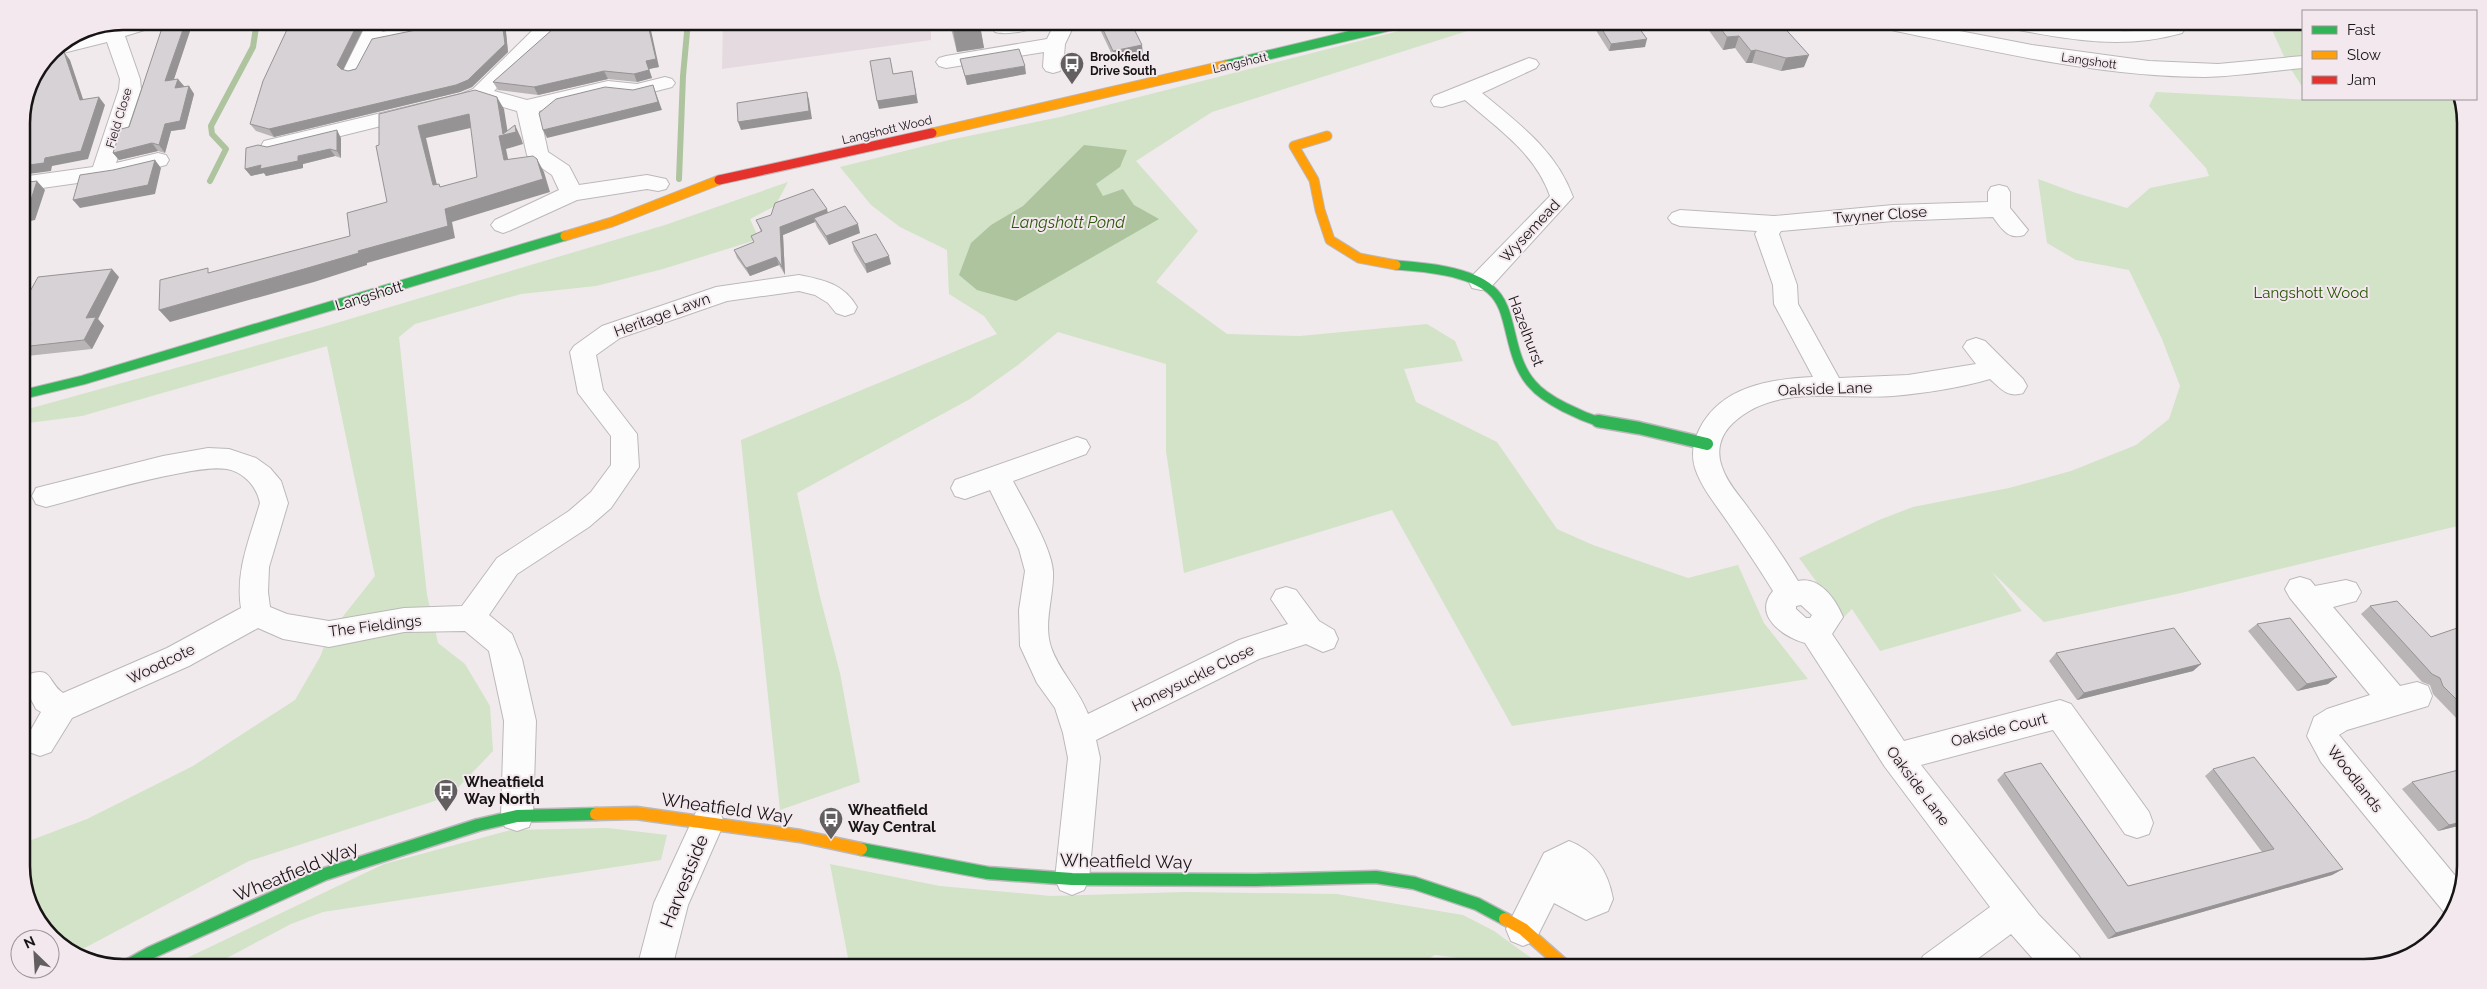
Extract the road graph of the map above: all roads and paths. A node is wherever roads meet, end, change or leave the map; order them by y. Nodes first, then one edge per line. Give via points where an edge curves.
1 (126, 30) edge
2 (372, 30) edge
3 (423, 30) edge
4 (534, 30) edge
5 (1062, 30) edge
6 (1373, 30) edge
7 (1923, 30) edge
8 (2062, 30) edge
9 (2173, 30) edge
10 (114, 34) junction
11 (367, 41) junction
12 (1055, 44) junction
13 (71, 46) edge
14 (946, 62) dead end
15 (2302, 62) edge
16 (1529, 64) dead end
17 (1053, 67) dead end
18 (353, 71) edge
19 (665, 83) dead end
20 (1468, 92) junction
21 (480, 94) junction
22 (1442, 101) dead end
23 (1069, 103) joint
24 (527, 107) junction
25 (1327, 136) dead end
26 (272, 146) edge
27 (158, 160) dead end
28 (102, 173) junction
29 (711, 182) joint
30 (30, 183) edge
31 (658, 184) dead end
32 (572, 193) junction
33 (1680, 218) dead end
34 (504, 225) dead end
35 (1770, 229) junction
36 (2016, 230) dead end
37 (1481, 282) junction
38 (845, 307) dead end
39 (1976, 347) dead end
40 (1994, 368) junction
41 (1831, 386) junction
42 (2014, 386) dead end
43 (30, 393) edge
44 (1707, 444) junction
45 (1077, 447) dead end
46 (998, 478) junction
47 (964, 488) dead end
48 (46, 496) dead end
49 (2346, 592) dead end
50 (1286, 599) dead end
51 (257, 614) junction
52 (470, 618) junction
53 (38, 684) dead end
54 (62, 708) junction
55 (1079, 733) junction
56 (40, 742) dead end
57 (1896, 757) junction
58 (518, 816) junction
59 (708, 823) junction
60 (2137, 823) dead end
61 (1072, 879) junction
62 (1548, 882) dead end
63 (2451, 898) edge
64 (2015, 910) junction
65 (1523, 929) junction
66 (139, 959) edge
67 (656, 959) edge
68 (1557, 959) edge
69 (1947, 959) edge
70 (2059, 959) edge

1 - 10 street
2 - 11 street
3 - 11 street
4 - 21 street
5 - 12 street
6 - 23 street, Langshott
7 - 15 street, Langshott via 2076,60 2128,66 2191,70
8 - 9 street via 2122,39
10 - 13 street
10 - 28 street, Field Close via 130,78 130,89
11 - 18 street
12 - 14 street
12 - 17 street
16 - 20 street
19 - 24 street via 637,90 608,87
20 - 22 street
20 - 37 street, Wysemead via 1547,163 1562,197
21 - 24 street
21 - 26 street via 369,127
23 - 29 street, Langshott Wood
24 - 32 street via 538,156 561,171
25 - 37 street, Hazelhurst via 1294,146 1314,180 1330,240 1359,258 1431,268
27 - 28 street, Field Close
28 - 30 street, Field Close
29 - 43 street, Langshott via 612,222
31 - 32 street via 647,182
32 - 34 street
33 - 35 street, Twyner Close
35 - 36 street, Twyner Close via 1999,201
35 - 41 street via 1786,304
37 - 44 street, Hazelhurst via 1504,306 1521,367 1539,390 1574,414 1606,424
38 - 52 street, Heritage Lawn via 837,297 822,288 799,283 725,293 611,332 583,352 591,393 624,434 625,467 601,500 507,566
39 - 40 street
40 - 41 street, Oakside Lane via 1974,375 1881,387
40 - 42 street
41 - 44 street, Oakside Lane via 1760,392 1741,399 1709,432
44 - 57 street, Oakside Lane via 1708,466 1719,488 1790,593 1782,598 1783,617 1796,628 1814,631
45 - 46 street
46 - 47 street
46 - 55 street via 1033,549 1039,571 1034,610 1035,646 1048,674 1068,702
48 - 51 street via 208,458 229,458 246,465 271,489 274,503 255,567 253,592
49 - 63 street, Woodlands via 2304,594 2406,698 2338,719 2325,726 2323,736 2332,752
50 - 55 street, Honeysuckle Close via 1316,634 1250,649
51 - 52 street, The Fieldings via 282,626 329,634 404,620
51 - 54 street, Woodcote via 178,657
52 - 58 street via 501,643 507,659 520,721
53 - 54 street via 47,699
54 - 56 street
55 - 61 street via 1084,758
57 - 60 street, Oakside Court via 2060,714
57 - 64 street, Oakside Lane
58 - 59 street, Wheatfield Way via 636,813
58 - 66 street, Wheatfield Way via 478,825 325,874
59 - 61 street, Wheatfield Way via 800,836 988,873
59 - 67 street, Harvestside via 671,903
61 - 65 street, Wheatfield Way via 1376,877 1414,883 1457,896
62 - 65 street
64 - 69 street
64 - 70 street, Oakside Lane
65 - 68 street, Wheatfield Way

